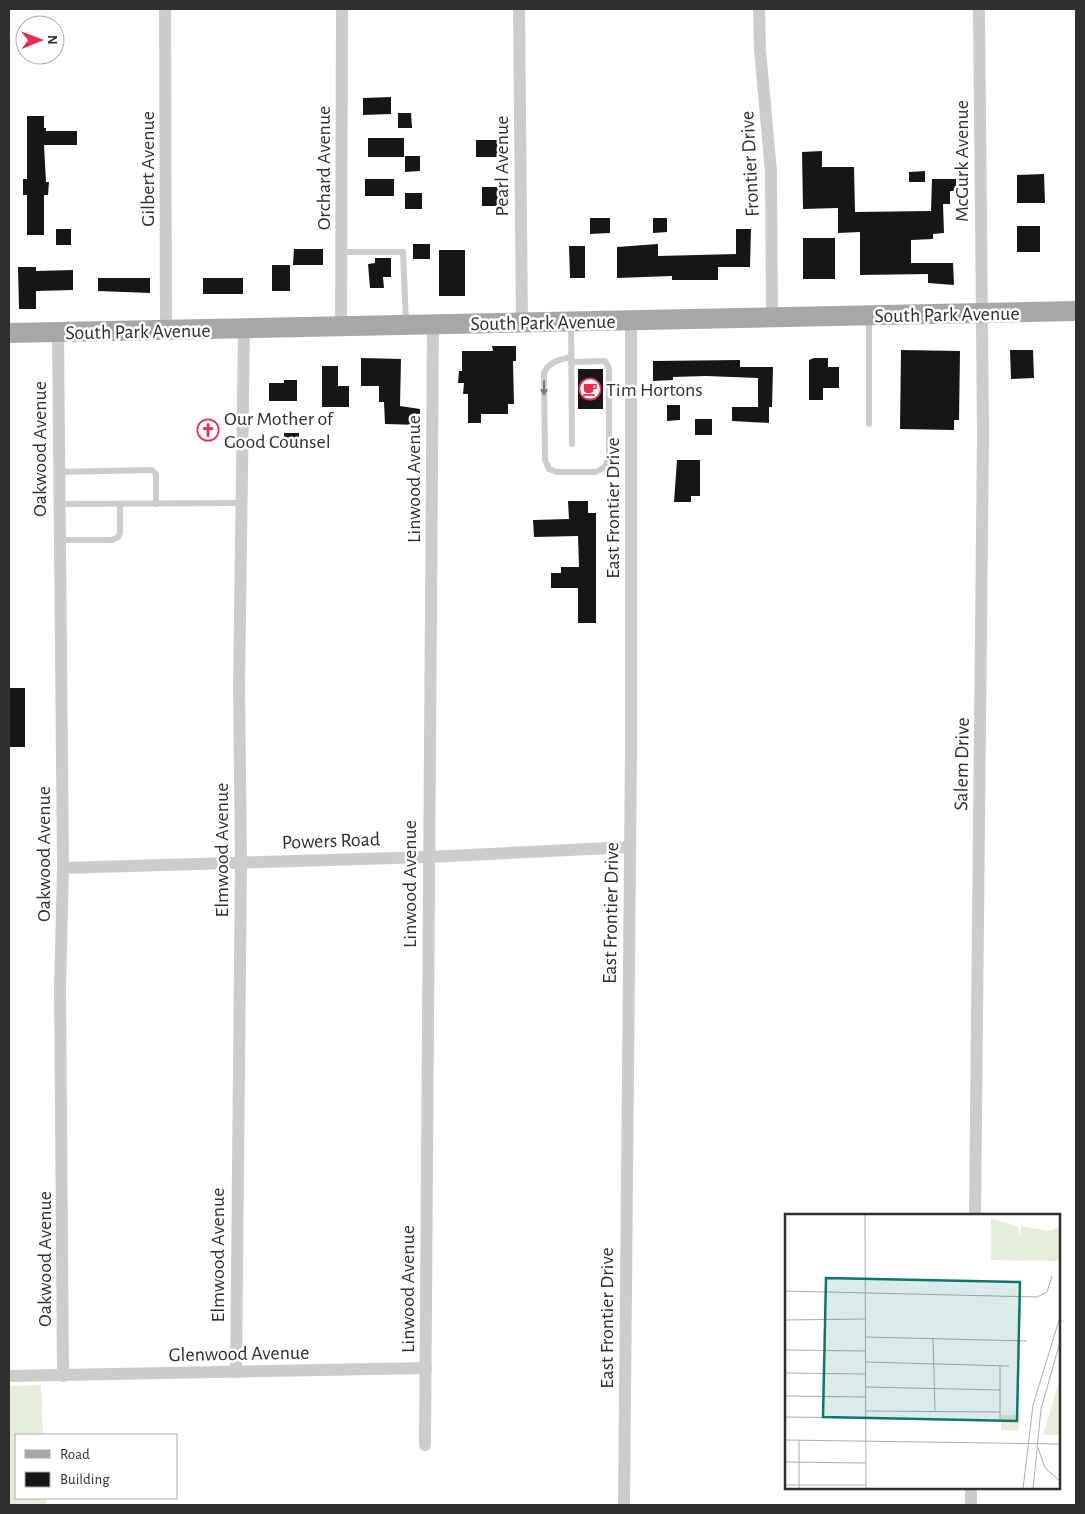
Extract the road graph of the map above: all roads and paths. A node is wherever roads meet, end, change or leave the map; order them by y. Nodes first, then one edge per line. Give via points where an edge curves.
1 (165, 9) edge
2 (342, 9) edge
3 (519, 9) edge
4 (759, 9) edge
5 (978, 9) edge
6 (341, 252) junction
7 (1076, 310) edge
8 (981, 314) junction
9 (868, 316) junction
10 (772, 318) junction
11 (631, 320) junction
12 (571, 322) junction
13 (522, 323) junction
14 (433, 324) junction
15 (406, 325) junction
16 (341, 326) junction
17 (244, 329) junction
18 (166, 330) junction
19 (58, 332) junction
20 (9, 333) edge
21 (571, 359) junction
22 (869, 424) dead end
23 (572, 444) dead end
24 (58, 472) junction
25 (243, 503) junction
26 (58, 504) junction
27 (120, 504) junction
28 (156, 504) junction
29 (59, 540) junction
30 (630, 847) junction
31 (428, 856) junction
32 (241, 862) junction
33 (63, 868) junction
34 (975, 1214) edge
35 (426, 1368) junction
36 (236, 1372) junction
37 (9, 1376) edge
38 (59, 1376) junction
39 (425, 1445) dead end
40 (971, 1489) edge
41 (624, 1505) edge
42 (971, 1505) edge

1 - 18 street, Gilbert Avenue
2 - 6 street, Orchard Avenue
3 - 13 street, Pearl Avenue
4 - 10 street, Frontier Drive via 771,172
5 - 8 street, McGurk Avenue
6 - 15 lane via 404,252
6 - 16 street, Orchard Avenue
7 - 8 main road, South Park Avenue
8 - 9 main road, South Park Avenue
8 - 34 street, Salem Drive via 983,452
9 - 10 main road, South Park Avenue
9 - 22 lane
10 - 11 main road, South Park Avenue
11 - 12 main road, South Park Avenue
11 - 30 street, East Frontier Drive
12 - 13 main road, South Park Avenue
12 - 21 lane
13 - 14 main road, South Park Avenue
14 - 15 main road, South Park Avenue
14 - 31 street, Linwood Avenue
15 - 16 main road, South Park Avenue
16 - 17 main road, South Park Avenue
17 - 18 main road, South Park Avenue
17 - 25 street, Elmwood Avenue
18 - 19 main road, South Park Avenue
19 - 20 main road, South Park Avenue
19 - 24 street, Oakwood Avenue
21 -> 21 lane via 556,361 544,373 545,460 549,469 557,472 596,472 605,467 608,458 609,368 605,361
21 - 23 lane
24 - 26 street, Oakwood Avenue
24 - 28 lane via 152,470 156,474
25 - 28 lane
25 - 32 street, Elmwood Avenue
26 - 27 lane
26 - 29 street, Oakwood Avenue
27 - 28 lane
27 - 29 lane via 118,537 112,540
29 - 33 street, Oakwood Avenue
30 - 31 street, Powers Road
30 - 41 street, East Frontier Drive
31 - 32 street, Powers Road
31 - 35 street, Linwood Avenue
32 - 33 street, Powers Road
32 - 36 street, Elmwood Avenue
33 - 38 street, Oakwood Avenue
35 - 36 street, Glenwood Avenue
35 - 39 street, Linwood Avenue
36 - 38 street, Glenwood Avenue
37 - 38 street, Glenwood Avenue
40 - 42 street

